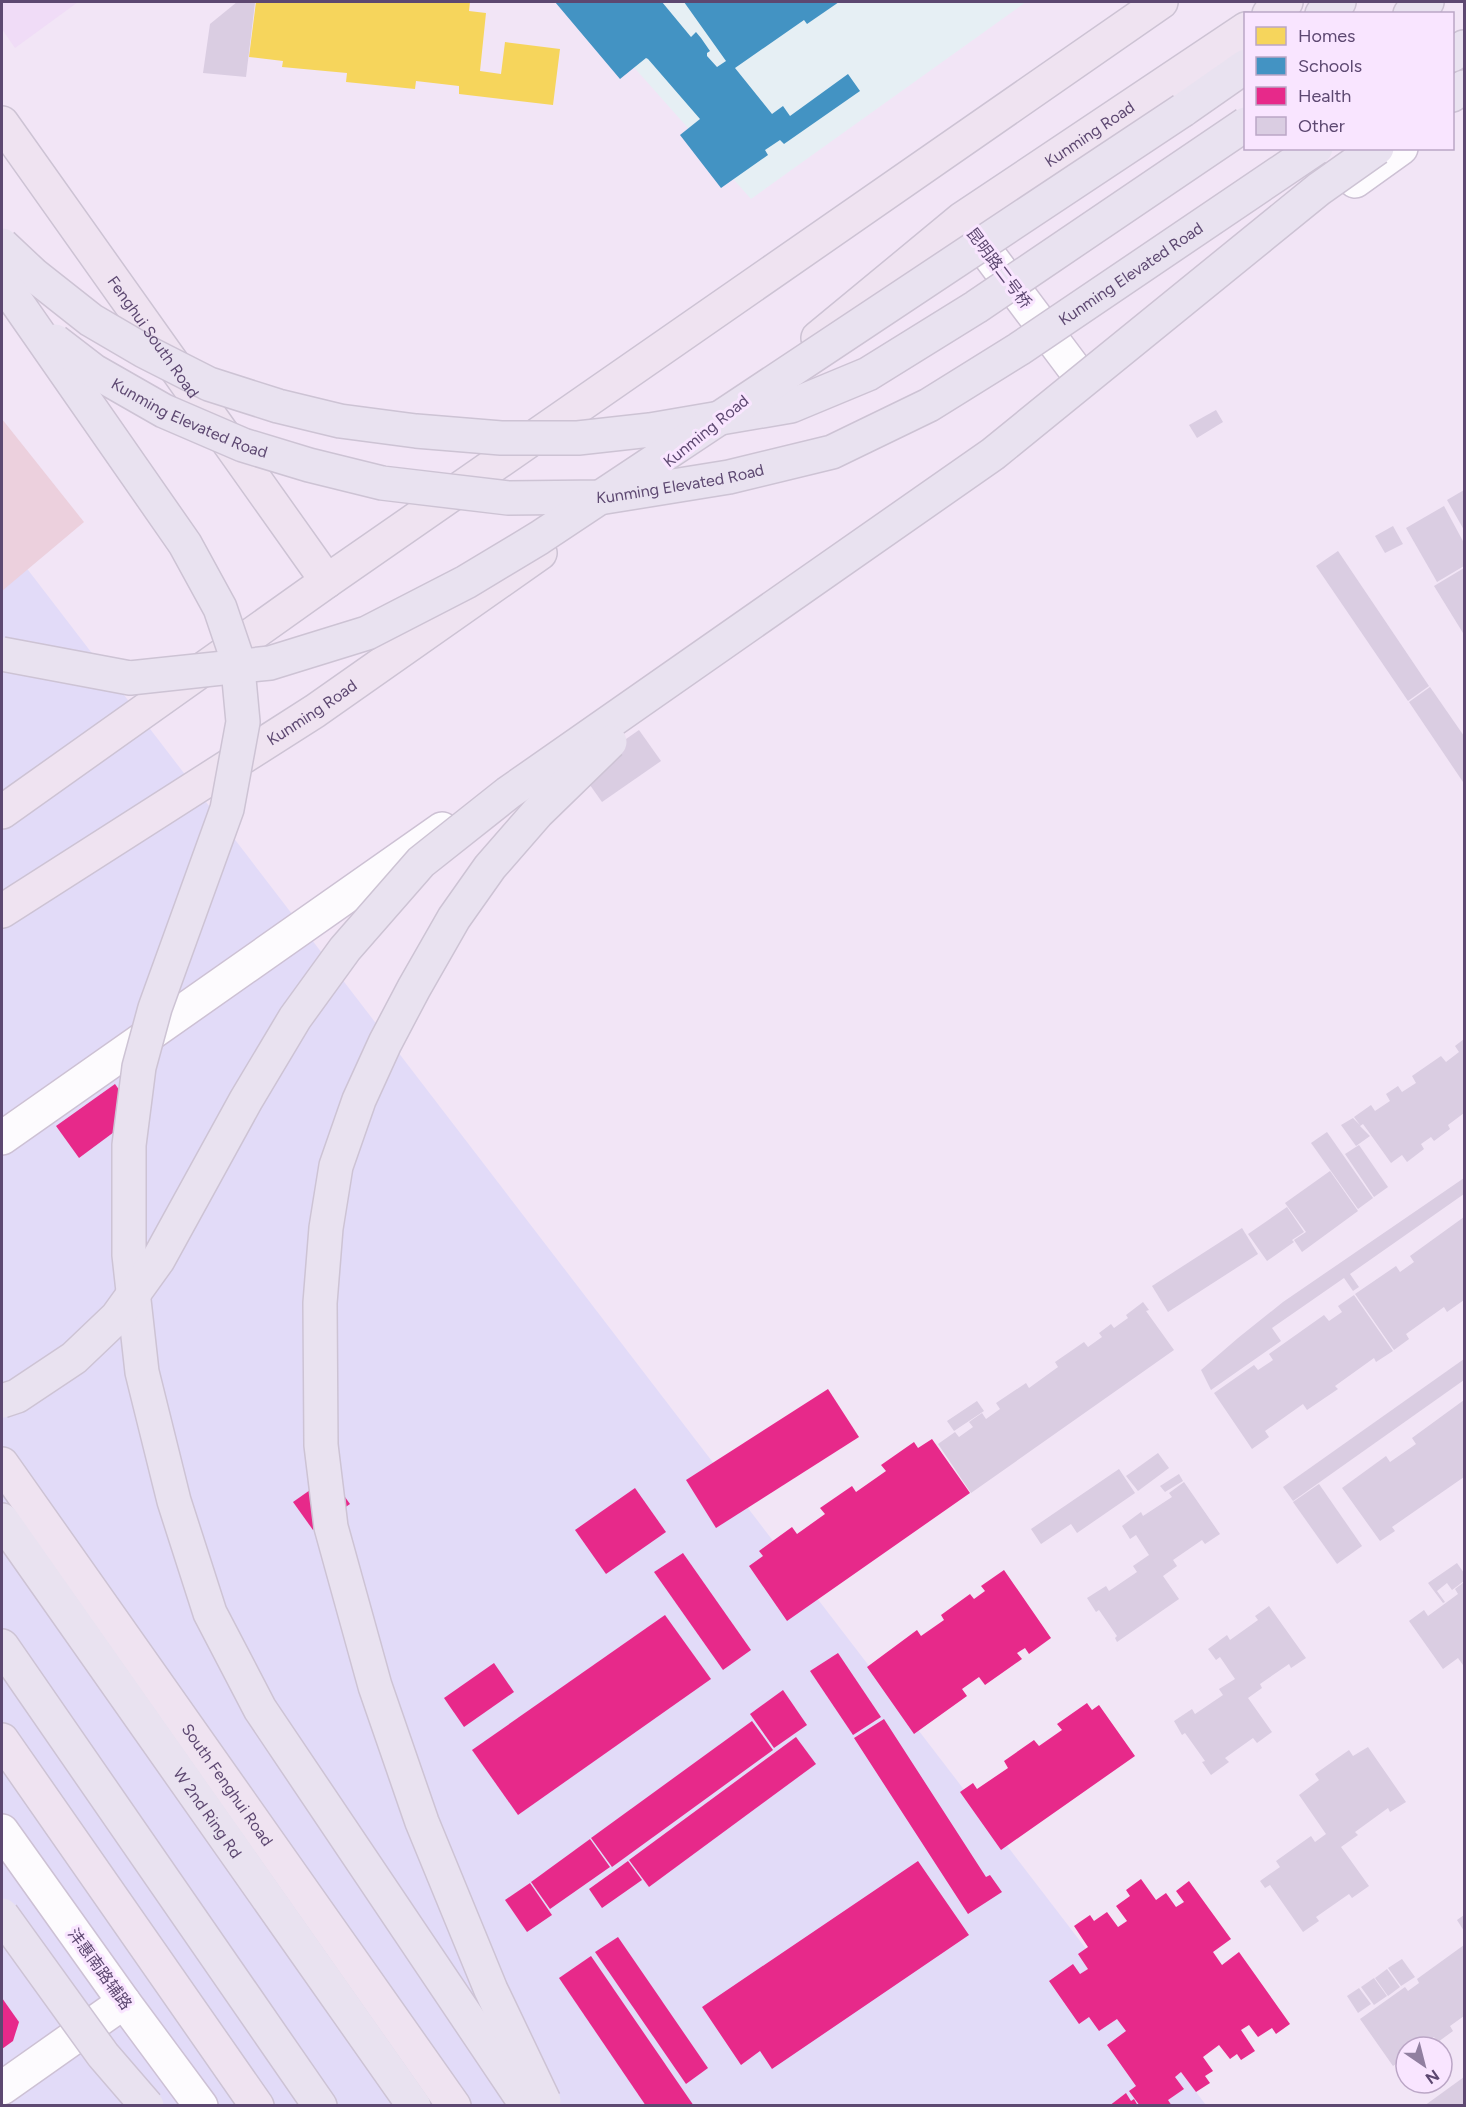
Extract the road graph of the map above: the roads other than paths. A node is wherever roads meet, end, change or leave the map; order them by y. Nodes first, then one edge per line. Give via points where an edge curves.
1 (1161, 2) edge
2 (1286, 2) edge
3 (1339, 2) edge
4 (1427, 2) edge
5 (1272, 12) edge
6 (1325, 12) edge
7 (1413, 12) edge
8 (1244, 30) edge
9 (1244, 67) edge
10 (2, 123) edge
11 (1244, 125) edge
12 (1313, 150) edge
13 (1374, 150) edge
14 (1398, 150) edge
15 (962, 219) junction
16 (2, 245) edge
17 (2, 281) edge
18 (2, 299) edge
19 (1079, 375) junction
20 (327, 581) junction
21 (2, 654) edge
22 (689, 667) junction
23 (2, 812) edge
24 (2, 910) edge
25 (2, 1138) edge
26 (2, 1401) edge
27 (2, 1464) edge
28 (2, 1520) edge
29 (2, 1646) edge
30 (2, 1740) edge
31 (2, 1831) edge
32 (2, 1915) edge
33 (124, 2002) junction
34 (2, 2088) edge
35 (147, 2106) edge
36 (201, 2106) edge
37 (257, 2106) edge
38 (320, 2106) edge
39 (414, 2106) edge
40 (454, 2106) edge
41 (528, 2106) edge
42 (546, 2106) edge

1 - 20 main road
2 - 5 main road
3 - 6 highway
4 - 7 highway
8 - 15 main road, Kunming Road
9 - 21 highway, bridge via 539,538 466,582 367,633 270,663 130,678
10 - 20 main road, Fenghui South Road
11 - 16 highway, bridge via 976,307 868,374 791,406 578,438 501,438 340,421 220,388 91,320
12 - 18 highway, Kunming Elevated Road, bridge via 929,405 832,452 729,477 605,496 508,498 382,483 243,445 164,411 94,371
13 - 22 highway, bridge via 1319,189 993,454
14 - 19 street
15 - 19 street, 昆明路二号桥
15 - 24 main road, Kunming Road via 664,466 315,711
17 - 41 highway, bridge via 185,544 220,608 237,658 243,722 227,809 155,1008 139,1067 129,1145 129,1255 142,1372 174,1502 210,1613 260,1709
19 - 25 street
20 - 23 main road
22 - 26 highway, bridge via 508,793 421,862 345,949 296,1018 158,1260 117,1317 74,1358
22 - 42 highway, bridge via 538,812 490,867 454,918 404,1006 360,1100 336,1166 326,1228 320,1303 321,1445 331,1527 375,1686 422,1822 491,1990
27 - 40 main road, South Fenghui Road
28 - 39 highway, W 2nd Ring Rd
29 - 38 highway
30 - 37 main road
31 - 33 street, 沣惠南路辅路
32 - 35 highway, bridge via 103,2055
33 - 34 street
33 - 36 street, 沣惠南路辅路

